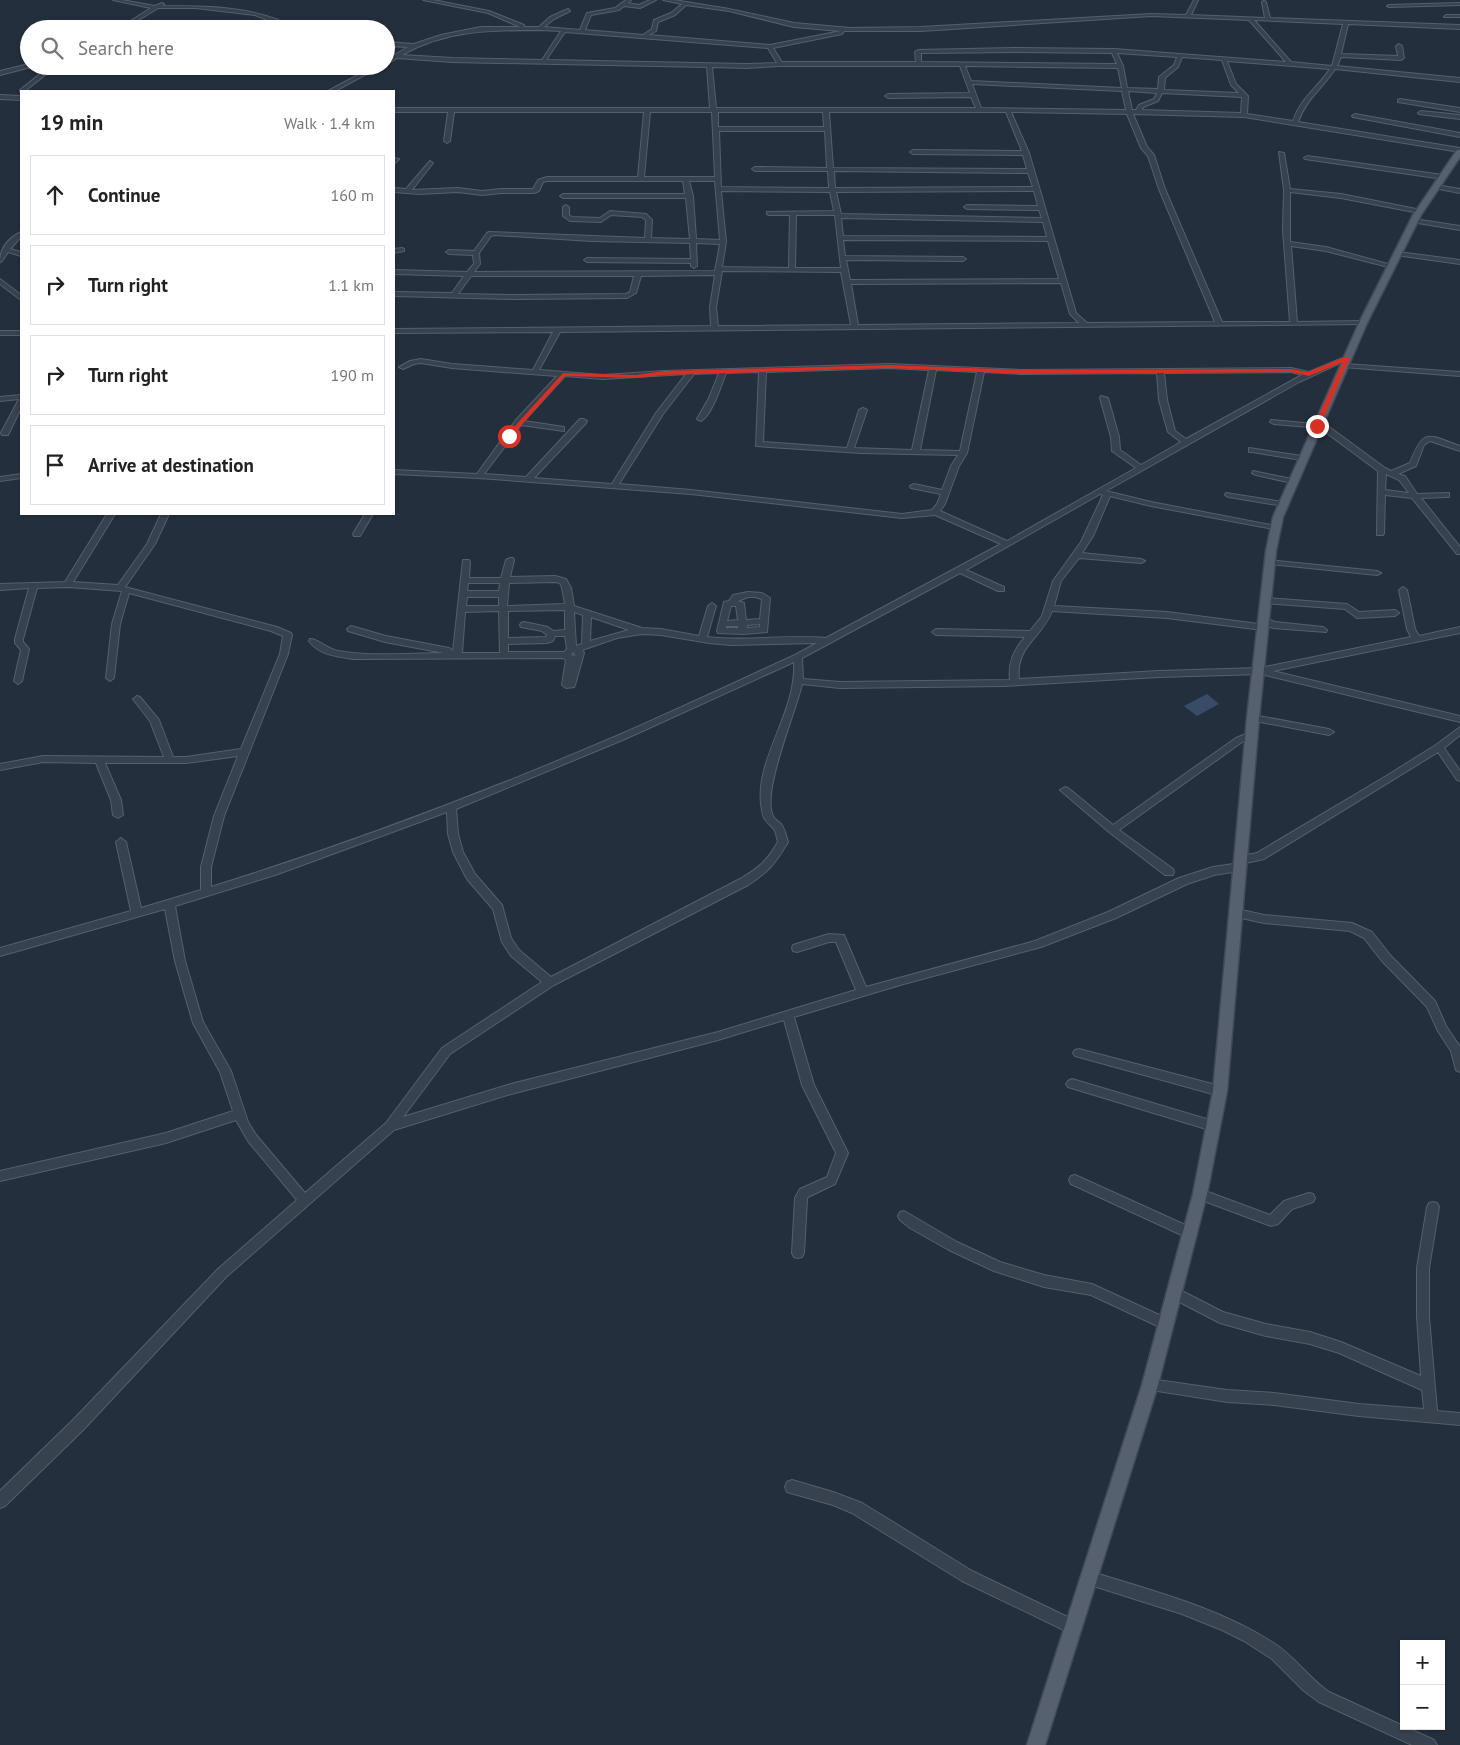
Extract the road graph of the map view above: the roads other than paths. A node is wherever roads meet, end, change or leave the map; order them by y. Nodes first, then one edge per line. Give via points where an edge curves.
1 (115, 0) edge
2 (170, 0) edge
3 (425, 0) edge
4 (629, 0) edge
5 (654, 0) edge
6 (665, 0) edge
7 (1196, 0) edge
8 (1264, 2) dead end
9 (622, 4) junction
10 (684, 4) junction
11 (1460, 4) edge
12 (1389, 6) dead end
13 (157, 7) junction
14 (568, 10) dead end
15 (1446, 16) dead end
16 (1460, 16) edge
17 (1187, 17) junction
18 (135, 20) edge
19 (272, 20) edge
20 (1251, 20) junction
21 (1268, 20) junction
22 (1346, 23) junction
23 (1460, 27) edge
24 (524, 28) junction
25 (540, 28) junction
26 (564, 30) junction
27 (850, 30) junction
28 (582, 32) junction
29 (642, 37) junction
30 (395, 45) edge
31 (414, 46) junction
32 (1400, 46) dead end
33 (770, 47) junction
34 (1114, 51) junction
35 (1337, 55) junction
36 (397, 56) joint
37 (1180, 56) junction
38 (1224, 59) junction
39 (544, 62) junction
40 (1289, 63) junction
41 (709, 64) junction
42 (780, 64) junction
43 (920, 64) junction
44 (962, 65) junction
45 (1120, 66) junction
46 (1334, 67) junction
47 (20, 68) edge
48 (0, 73) edge
49 (43, 75) edge
50 (362, 75) edge
51 (1460, 80) edge
52 (968, 82) junction
53 (24, 90) edge
54 (333, 90) edge
55 (1126, 90) junction
56 (1159, 92) junction
57 (20, 93) edge
58 (972, 95) junction
59 (1244, 95) junction
60 (888, 96) dead end
61 (0, 97) edge
62 (11, 98) junction
63 (20, 98) edge
64 (1400, 101) dead end
65 (395, 110) edge
66 (452, 110) junction
67 (648, 110) junction
68 (714, 110) junction
69 (826, 110) junction
70 (979, 110) junction
71 (1008, 110) junction
72 (1129, 110) junction
73 (1460, 110) edge
74 (1140, 111) junction
75 (1421, 114) dead end
76 (1244, 115) junction
77 (1355, 116) dead end
78 (1460, 117) edge
79 (1295, 123) junction
80 (716, 129) junction
81 (826, 129) junction
82 (1460, 135) edge
83 (447, 141) dead end
84 (1460, 151) edge
85 (913, 152) dead end
86 (1026, 153) junction
87 (1281, 153) dead end
88 (1307, 158) dead end
89 (430, 163) dead end
90 (755, 168) dead end
91 (832, 169) junction
92 (1032, 172) junction
93 (641, 179) junction
94 (686, 179) junction
95 (718, 180) junction
96 (1439, 182) junction
97 (718, 189) junction
98 (1037, 189) junction
99 (395, 190) edge
100 (832, 190) junction
101 (1287, 190) junction
102 (408, 191) junction
103 (1460, 191) edge
104 (563, 196) dead end
105 (690, 196) junction
106 (566, 207) dead end
107 (967, 207) dead end
108 (1042, 208) junction
109 (769, 213) dead end
110 (793, 213) junction
111 (838, 215) junction
112 (1417, 216) junction
113 (1046, 220) junction
114 (1460, 228) edge
115 (20, 235) edge
116 (840, 238) junction
117 (1051, 239) junction
118 (648, 241) junction
119 (693, 241) junction
120 (723, 242) junction
121 (1288, 244) junction
122 (7, 250) junction
123 (402, 250) dead end
124 (395, 251) edge
125 (449, 252) dead end
126 (476, 253) junction
127 (20, 254) edge
128 (1398, 254) junction
129 (842, 258) junction
130 (963, 259) dead end
131 (0, 260) edge
132 (588, 260) dead end
133 (694, 261) junction
134 (1460, 262) edge
135 (1392, 266) junction
136 (792, 269) junction
137 (844, 270) junction
138 (719, 271) junction
139 (395, 272) edge
140 (694, 272) junction
141 (469, 274) junction
142 (638, 274) junction
143 (0, 281) edge
144 (1063, 281) junction
145 (847, 282) junction
146 (395, 294) edge
147 (454, 295) junction
148 (20, 297) edge
149 (1219, 323) junction
150 (1294, 323) junction
151 (1363, 323) junction
152 (1084, 325) junction
153 (854, 327) junction
154 (715, 328) junction
155 (558, 329) junction
156 (395, 331) edge
157 (0, 333) edge
158 (20, 333) edge
159 (1346, 362) junction
160 (403, 367) dead end
161 (933, 368) junction
162 (1160, 370) junction
163 (981, 371) junction
164 (535, 372) junction
165 (723, 372) junction
166 (764, 372) junction
167 (691, 373) junction
168 (563, 374) junction
169 (1309, 374) junction
170 (1460, 374) edge
171 (20, 397) edge
172 (1104, 398) dead end
173 (0, 399) edge
174 (20, 403) edge
175 (863, 410) dead end
176 (701, 418) dead end
177 (583, 421) dead end
178 (519, 422) junction
179 (1274, 422) dead end
180 (1318, 425) junction
181 (561, 429) dead end
182 (6, 433) dead end
183 (1187, 443) junction
184 (850, 449) junction
185 (1460, 449) edge
186 (1252, 450) dead end
187 (916, 451) junction
188 (963, 453) junction
189 (1302, 458) junction
190 (1141, 468) junction
191 (1382, 470) junction
192 (397, 472) edge
193 (1256, 473) dead end
194 (1391, 474) junction
195 (20, 476) edge
196 (479, 476) junction
197 (0, 479) edge
198 (528, 480) junction
199 (1292, 481) junction
200 (614, 486) junction
201 (914, 486) dead end
202 (1382, 492) junction
203 (946, 493) junction
204 (1103, 493) junction
205 (1229, 495) dead end
206 (1446, 495) dead end
207 (1416, 496) junction
208 (1283, 504) junction
209 (935, 512) junction
210 (111, 515) edge
211 (165, 515) edge
212 (366, 515) edge
213 (1276, 528) junction
214 (1380, 533) dead end
215 (357, 534) dead end
216 (1007, 544) junction
217 (1460, 552) edge
218 (1076, 555) junction
219 (510, 560) dead end
220 (1141, 561) dead end
221 (466, 562) dead end
222 (1270, 562) junction
223 (959, 570) junction
224 (1377, 573) dead end
225 (465, 581) junction
226 (504, 582) junction
227 (68, 584) junction
228 (34, 585) junction
229 (0, 586) edge
230 (123, 589) junction
231 (1001, 589) dead end
232 (1404, 590) dead end
233 (464, 594) junction
234 (503, 594) junction
235 (1266, 601) junction
236 (733, 602) junction
237 (712, 606) dead end
238 (568, 607) junction
239 (462, 608) junction
240 (505, 608) junction
241 (1049, 608) junction
242 (522, 609) junction
243 (587, 613) junction
244 (1395, 613) dead end
245 (1264, 624) junction
246 (524, 625) junction
247 (723, 626) junction
248 (707, 627) junction
249 (743, 627) junction
250 (350, 629) dead end
251 (1323, 630) dead end
252 (1460, 630) edge
253 (642, 631) junction
254 (936, 632) dead end
255 (568, 633) junction
256 (551, 634) junction
257 (1032, 634) junction
258 (702, 639) junction
259 (313, 640) dead end
260 (525, 640) junction
261 (1417, 640) junction
262 (504, 641) junction
263 (826, 641) junction
264 (575, 653) junction
265 (457, 654) junction
266 (504, 656) junction
267 (798, 657) junction
268 (1260, 671) junction
269 (110, 678) dead end
270 (18, 681) dead end
271 (799, 681) junction
272 (1015, 682) junction
273 (568, 685) dead end
274 (137, 699) dead end
275 (1253, 718) junction
276 (1460, 718) edge
277 (1460, 730) edge
278 (1329, 732) dead end
279 (1251, 735) junction
280 (1439, 747) junction
281 (244, 756) junction
282 (99, 759) junction
283 (170, 760) junction
284 (0, 767) edge
285 (1460, 778) edge
286 (1064, 790) dead end
287 (451, 807) junction
288 (118, 815) dead end
289 (1112, 830) junction
290 (121, 842) dead end
291 (1241, 863) junction
292 (1169, 872) dead end
293 (206, 892) junction
294 (169, 904) junction
295 (137, 913) junction
296 (1237, 913) junction
297 (797, 948) dead end
298 (0, 952) edge
299 (550, 982) junction
300 (863, 993) junction
301 (788, 1014) junction
302 (1079, 1053) dead end
303 (1460, 1067) edge
304 (1072, 1084) dead end
305 (1220, 1091) junction
306 (240, 1114) junction
307 (390, 1126) junction
308 (1213, 1126) junction
309 (0, 1176) edge
310 (1075, 1180) dead end
311 (1200, 1194) junction
312 (1309, 1198) dead end
313 (304, 1200) junction
314 (1433, 1207) dead end
315 (904, 1216) dead end
316 (1190, 1232) junction
317 (798, 1253) dead end
318 (1174, 1293) junction
319 (1166, 1324) junction
320 (1150, 1385) junction
321 (1428, 1386) junction
322 (1431, 1415) junction
323 (1460, 1419) edge
324 (792, 1487) dead end
325 (0, 1501) edge
326 (1089, 1578) junction
327 (1073, 1627) junction
328 (1036, 1745) edge
329 (1429, 1745) edge

1 - 13 street
2 - 13 street
3 - 24 street via 489,12 517,22
4 - 9 street
5 - 9 street via 640,7
6 - 10 street
7 - 17 street
8 - 21 street
9 - 28 street via 589,14
10 - 27 street via 729,10 794,25
10 - 29 street via 673,14 656,21 654,30
11 - 12 street
13 - 18 street
13 - 19 street via 196,7 256,14
14 - 25 street
15 - 16 street
17 - 20 street
17 - 27 street via 1151,15
20 - 21 street
20 - 40 street
21 - 22 street
22 - 23 street
22 - 35 street
24 - 25 street
24 - 31 street via 460,31
25 - 26 street
26 - 28 street
26 - 39 street
27 - 33 street
28 - 29 street
29 - 33 street
30 - 31 street
31 - 36 street
32 - 35 street via 1400,58
33 - 42 street
34 - 37 street
34 - 43 street via 918,52
34 - 45 street
35 - 46 street
36 - 39 street
37 - 38 street
37 - 56 street via 1176,66 1162,77
38 - 40 street
38 - 59 street via 1234,85
39 - 41 street
40 - 46 street
41 - 42 street
41 - 68 street
42 - 43 street
43 - 44 street
44 - 45 street
44 - 52 street
45 - 55 street
46 - 51 street
46 - 79 street via 1322,84 1309,94 1298,110
47 - 48 street
49 - 53 street
50 - 54 street
52 - 55 street
52 - 58 street
55 - 56 street
55 - 72 street
56 - 59 street
56 - 74 street via 1156,100 1141,106
57 - 62 street
58 - 60 street
58 - 70 street
59 - 76 street
61 - 62 street
62 - 63 street
64 - 73 street
65 - 66 street
66 - 67 street
66 - 83 street
67 - 68 street
67 - 93 street
68 - 69 street
68 - 80 street
69 - 70 street
69 - 81 street
70 - 71 street
71 - 72 street
71 - 86 street
72 - 74 street
72 - 149 street
74 - 76 street
75 - 78 street
76 - 79 street
77 - 82 street
79 - 84 street
80 - 81 street
80 - 95 street
81 - 91 street
84 - 96 main road
85 - 86 street
86 - 92 street
87 - 101 street
88 - 96 street
89 - 102 street
90 - 91 street
91 - 92 street
91 - 100 street
92 - 98 street
93 - 94 street
93 - 102 street via 547,179 540,181 534,191
94 - 95 street
94 - 105 street
95 - 97 street
96 - 103 street
96 - 112 main road
97 - 100 street
97 - 120 street
98 - 100 street
98 - 108 street
99 - 102 street
100 - 111 street
101 - 112 street via 1341,196
101 - 121 street
104 - 105 street
105 - 119 street
106 - 118 street via 566,216 570,219 601,220 610,213 644,215 649,220
107 - 108 street
108 - 113 street
109 - 110 street
110 - 111 street
110 - 136 street
111 - 113 street
111 - 116 street
112 - 114 street
112 - 128 main road
113 - 117 street
115 - 122 street
116 - 117 street
116 - 129 street
117 - 144 street
118 - 119 street
118 - 126 street via 492,234
119 - 120 street
119 - 133 street
120 - 138 street
121 - 135 street via 1326,249
121 - 150 street
122 - 127 street
122 - 131 street
123 - 124 street
125 - 126 street
126 - 141 street via 478,262
128 - 134 street
128 - 135 main road
129 - 130 street
129 - 137 street
132 - 133 street
133 - 140 street
135 - 151 main road
136 - 137 street
136 - 138 street
137 - 145 street
138 - 140 street
138 - 154 street via 713,307
139 - 141 street
140 - 142 street
141 - 142 street
141 - 147 street
142 - 147 street via 633,293 627,296
143 - 148 street
144 - 145 street
144 - 152 street via 1073,314
145 - 153 street
146 - 147 street
149 - 150 street
149 - 152 street
150 - 151 street
151 - 159 main road
152 - 153 street
153 - 154 street
154 - 155 street
155 - 156 street
155 - 164 street
157 - 158 street
159 - 169 street
159 - 170 street
159 - 180 main road
160 - 164 street via 421,361
161 - 163 street
161 - 166 street via 889,366
161 - 187 street
162 - 163 street
162 - 169 street via 1291,370
162 - 183 street via 1163,400 1172,432
163 - 188 street
164 - 168 street
165 - 166 street
165 - 167 street
165 - 176 street
166 - 184 street via 759,444
167 - 168 street via 603,377
167 - 200 street via 660,413
168 - 178 street
169 - 183 street
171 - 173 street
172 - 190 street via 1116,451
174 - 182 street
175 - 184 street
177 - 198 street
178 - 181 street
178 - 196 street
179 - 180 street
180 - 189 main road
180 - 191 street
183 - 190 street
184 - 187 street
185 - 194 street via 1429,438 1421,444 1413,464
186 - 189 street
187 - 188 street
188 - 203 street
189 - 199 main road
190 - 204 street
191 - 194 street
191 - 202 street
192 - 196 street
193 - 199 street
194 - 207 street via 1402,478
195 - 197 street
196 - 198 street
198 - 200 street
199 - 208 main road
200 - 209 street via 902,516
201 - 203 street
202 - 207 street
202 - 214 street
203 - 209 street
204 - 213 street
204 - 216 street
204 - 218 street via 1092,529
205 - 208 street
206 - 207 street
207 - 217 street
208 - 213 main road
209 - 216 street
210 - 227 street
211 - 230 street
212 - 215 street
213 - 222 main road
216 - 223 street
218 - 220 street
218 - 241 street via 1060,576
219 - 226 street
221 - 225 street
222 - 224 street
222 - 235 main road
223 - 231 street
223 - 263 street
225 - 226 street
225 - 233 street
226 - 234 street
226 - 238 street via 560,579 569,594
227 - 228 street
227 - 230 street
228 - 229 street
228 - 270 street via 19,639 25,649
230 - 269 street
230 - 281 street via 288,635 284,654
232 - 261 street via 1411,629
233 - 234 street
233 - 239 street
234 - 240 street
235 - 244 street via 1344,607 1357,615
235 - 245 main road
236 - 247 street via 727,606
236 - 249 street via 740,603
236 - 249 street via 736,597 757,594 766,598 764,630
237 - 248 street
238 - 242 street
238 - 243 street
238 - 255 street
239 - 240 street
239 - 265 street
240 - 242 street
240 - 262 street
241 - 245 street
241 - 257 street
242 - 246 street
243 - 253 street
243 - 264 street
245 - 251 street
245 - 268 main road
246 - 256 street via 545,629
246 - 260 street
247 - 248 street
247 - 249 street via 721,631
248 - 258 street
250 - 265 street
252 - 261 street
253 - 258 street
253 - 264 street via 626,633
254 - 257 street
255 - 256 street
255 - 264 street
256 - 260 street via 549,639
257 - 272 street via 1016,660
258 - 263 street
259 - 265 street via 324,650 353,656
260 - 262 street
261 - 268 street
262 - 266 street
263 - 267 street
264 - 266 street
264 - 273 street
265 - 266 street
267 - 271 street
267 - 287 street via 622,736
268 - 272 street
268 - 275 main road
268 - 276 street
271 - 272 street via 874,685
271 - 299 street via 772,760 767,791 768,817 779,828 783,842 772,860 744,882
274 - 283 street via 154,720
275 - 278 street
275 - 279 main road
277 - 280 street
279 - 289 street via 1239,740
279 - 291 main road
280 - 285 street
280 - 291 street via 1260,856
281 - 283 street
281 - 293 street via 219,816 206,867
282 - 283 street
282 - 284 street via 43,759
282 - 288 street via 116,800
286 - 289 street
287 - 293 street
287 - 299 street via 458,852 471,876 498,908 506,939 515,953
289 - 292 street
290 - 295 street
291 - 296 main road
291 - 300 street via 1183,880 1112,916 1061,936
293 - 294 street
294 - 295 street
294 - 306 street via 194,1012 225,1071
295 - 298 street
296 - 303 street via 1264,919 1352,927 1368,936 1434,1008 1456,1050
296 - 305 main road
297 - 300 street via 840,938
299 - 307 street via 446,1051
300 - 301 street
301 - 307 street via 718,1036 511,1089
301 - 317 street via 808,1085 842,1153 831,1180 804,1193 801,1198
302 - 305 street
304 - 308 street
305 - 308 main road
306 - 309 street via 166,1138
306 - 313 street via 252,1138
307 - 313 street
308 - 311 main road
310 - 316 street
311 - 312 street via 1270,1221 1288,1205
311 - 316 main road
313 - 325 street via 222,1273 78,1425
314 - 321 street via 1423,1268
315 - 319 street via 945,1242 998,1267 1044,1281 1092,1290
316 - 318 main road
318 - 319 main road
318 - 321 street via 1220,1317 1318,1340
319 - 320 main road
320 - 322 street via 1227,1396
320 - 326 main road
321 - 322 street
322 - 323 street
324 - 327 street via 855,1507 994,1591
326 - 327 main road
326 - 329 street via 1207,1615 1272,1649 1313,1691
327 - 328 main road

